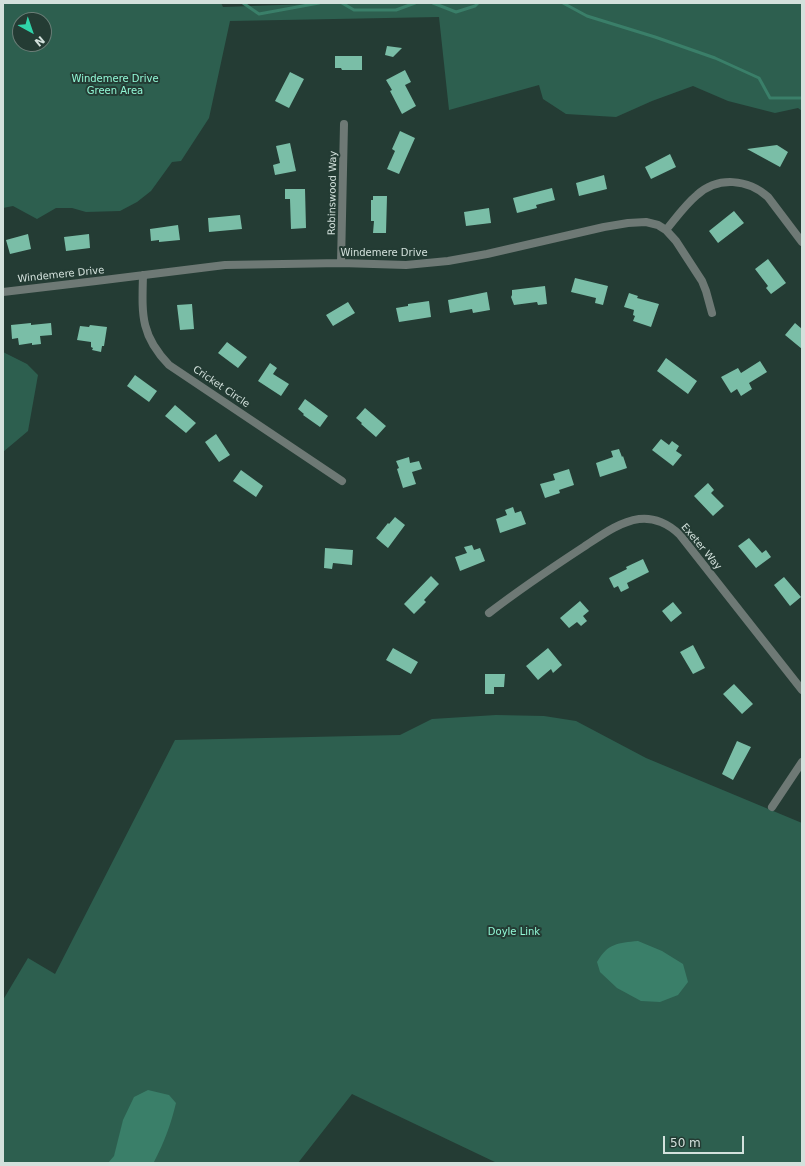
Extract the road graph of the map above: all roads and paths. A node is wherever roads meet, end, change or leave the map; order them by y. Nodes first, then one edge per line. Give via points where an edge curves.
1 (344, 124) dead end
2 (666, 230) junction
3 (802, 242) edge
4 (341, 263) junction
5 (143, 275) junction
6 (3, 292) edge
7 (712, 313) dead end
8 (342, 481) dead end
9 (489, 613) dead end
10 (802, 690) edge
11 (802, 762) edge
12 (772, 807) dead end

1 - 4 street, Robinswood Way
2 - 3 street via 704,190 718,183 733,182 749,184 762,192
2 - 4 street, Windemere Drive via 652,223 628,223 448,261 406,264
2 - 7 street, Windemere Drive via 702,281
4 - 5 street, Windemere Drive via 225,265
5 - 6 street, Windemere Drive
5 - 8 street, Cricket Circle via 144,322 154,347 164,360
9 - 10 street, Exeter Way via 532,581 613,528 633,520 652,519 667,525 680,535
11 - 12 street

